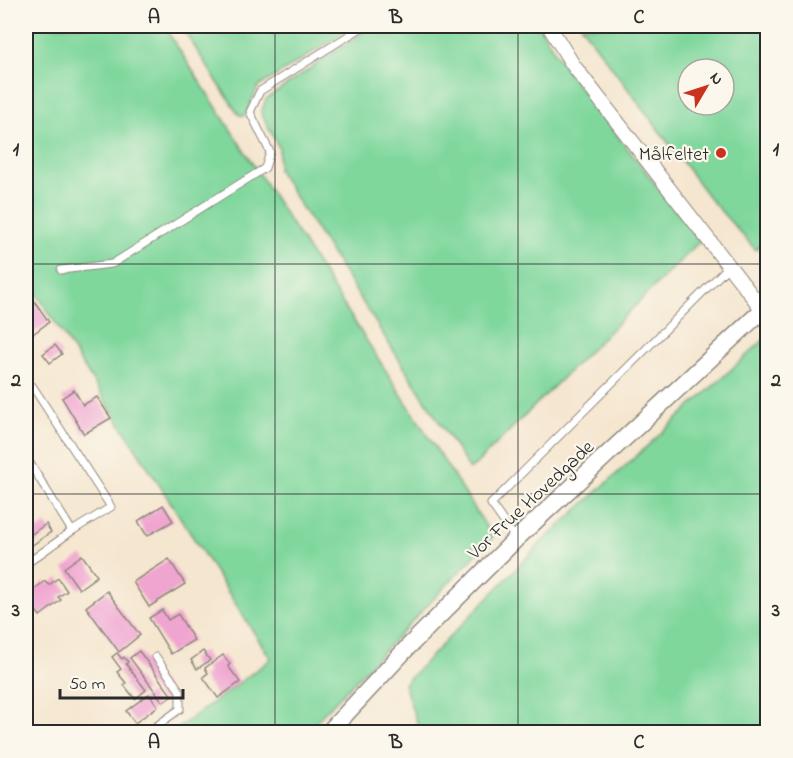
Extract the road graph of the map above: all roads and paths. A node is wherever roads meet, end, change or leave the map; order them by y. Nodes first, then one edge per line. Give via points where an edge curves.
1 (364, 26) edge
2 (549, 26) edge
3 (729, 266) junction
4 (61, 270) dead end
5 (765, 308) edge
6 (26, 384) edge
7 (26, 457) edge
8 (72, 531) junction
9 (516, 539) junction
10 (26, 551) edge
11 (28, 562) edge
12 (156, 657) dead end
13 (148, 732) edge
14 (329, 732) edge

1 - 4 lane via 260,91 250,112 270,152 266,168 112,264
2 - 3 street via 573,66
3 - 5 street
3 - 9 lane via 491,504
5 - 9 street, Vor Frue Hovedgade
6 - 8 lane via 33,387 111,507
7 - 8 lane
8 - 11 lane
9 - 14 street, Vor Frue Hovedgade
10 - 11 lane
12 - 13 lane via 180,691 180,709

